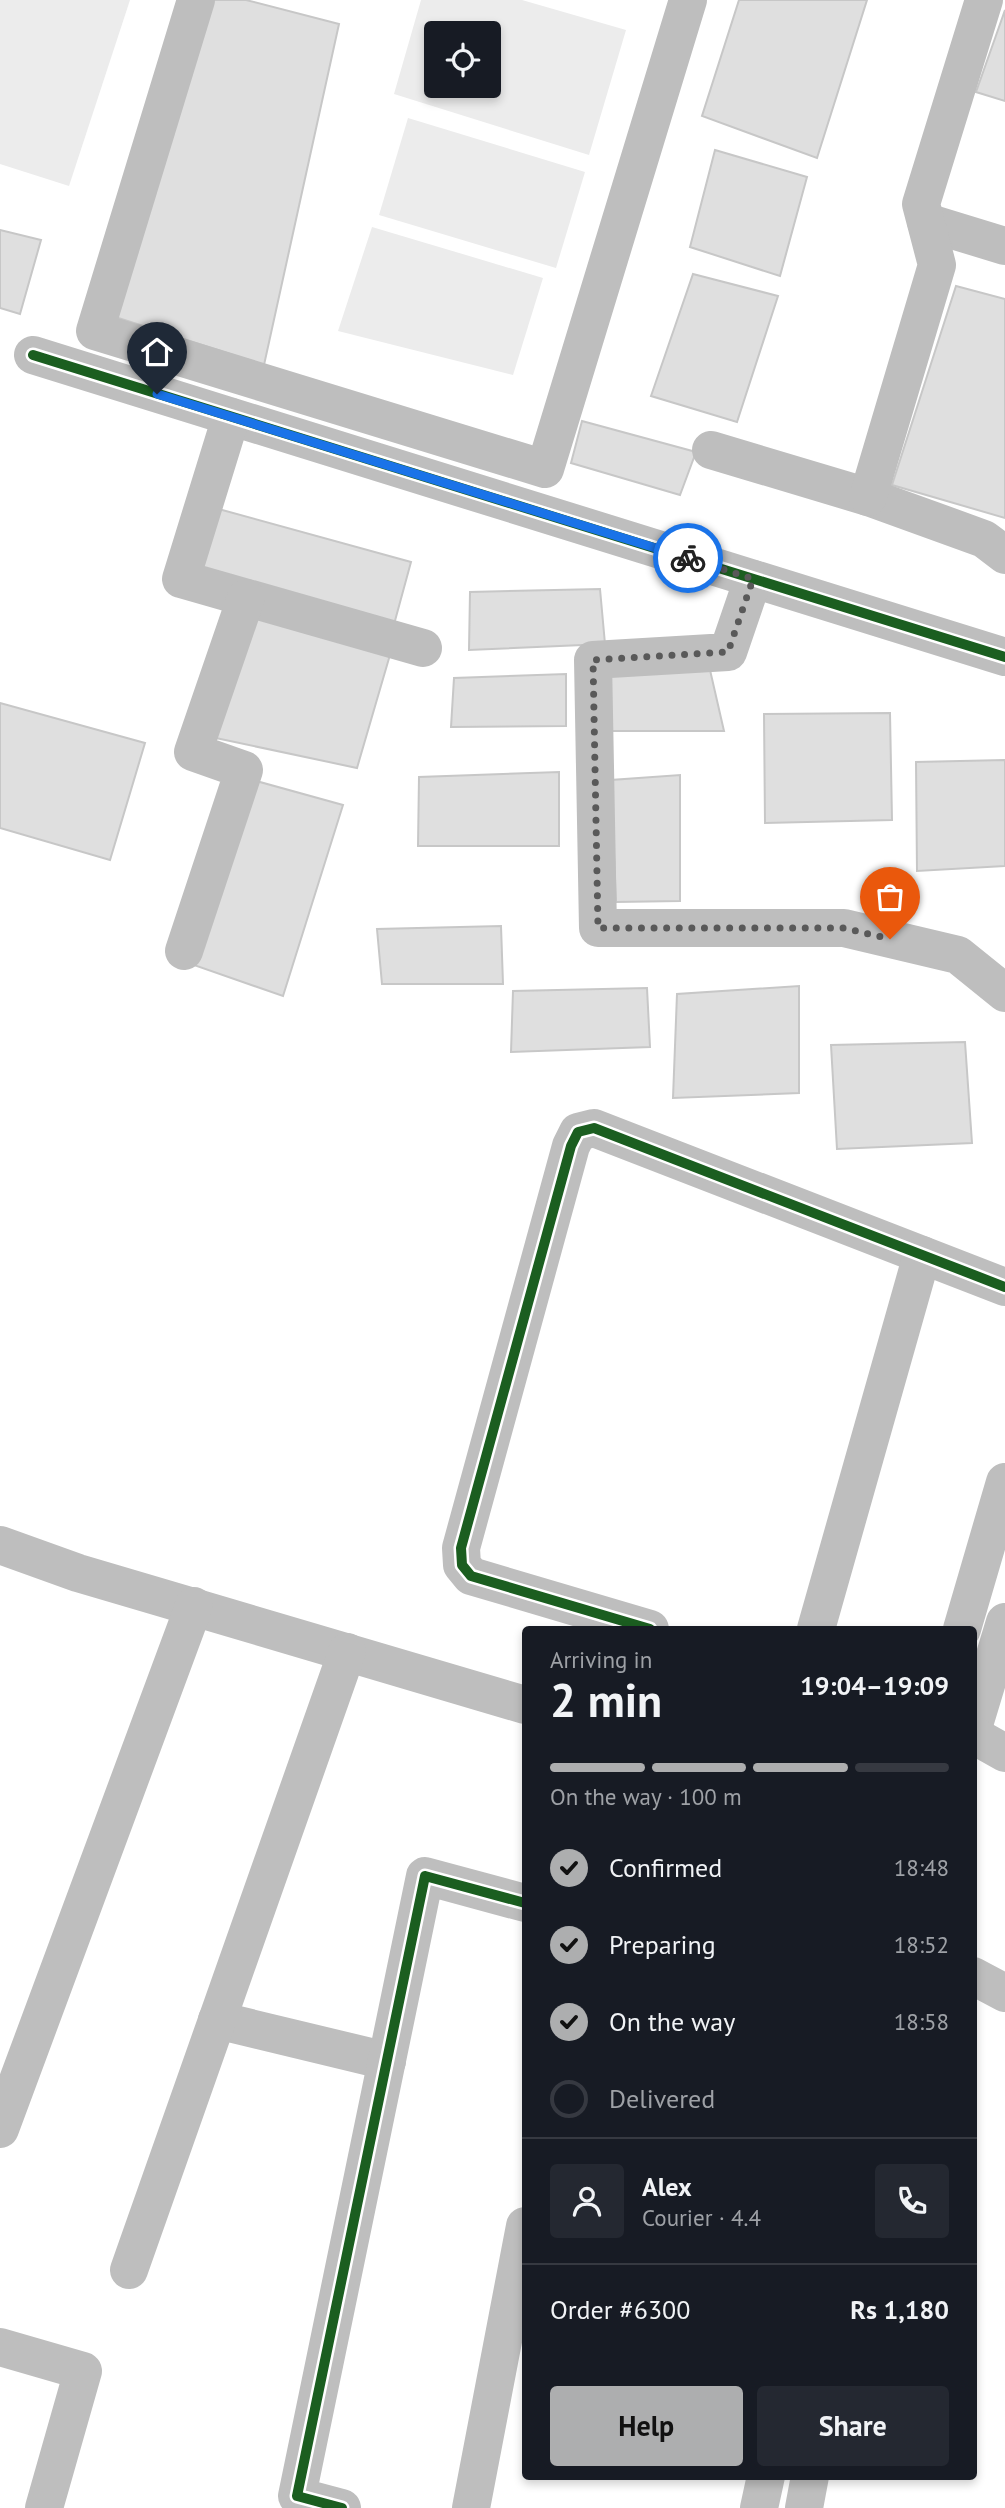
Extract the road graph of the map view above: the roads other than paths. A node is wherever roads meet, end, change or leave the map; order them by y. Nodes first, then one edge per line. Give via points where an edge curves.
1 (196, 0) edge
2 (688, 0) edge
3 (984, 0) edge
4 (926, 222) junction
5 (1005, 246) edge
6 (33, 355) dead end
7 (231, 416) junction
8 (711, 450) dead end
9 (868, 497) junction
10 (1005, 555) edge
11 (753, 579) junction
12 (246, 597) junction
13 (423, 648) dead end
14 (1005, 657) edge
15 (184, 951) dead end
16 (1005, 993) edge
17 (922, 1255) junction
18 (1005, 1287) edge
19 (1005, 1482) edge
20 (0, 1545) edge
21 (194, 1606) junction
22 (1005, 1622) edge
23 (640, 1626) edge
24 (817, 1626) edge
25 (963, 1626) edge
26 (347, 1652) junction
27 (522, 1704) edge
28 (977, 1715) edge
29 (977, 1737) edge
30 (1005, 1753) edge
31 (522, 1902) edge
32 (977, 1978) edge
33 (1005, 1993) edge
34 (217, 2020) junction
35 (387, 2061) junction
36 (0, 2129) edge
37 (522, 2243) edge
38 (130, 2270) dead end
39 (0, 2347) edge
40 (765, 2480) edge
41 (809, 2480) edge
42 (44, 2508) edge
43 (342, 2508) edge
44 (471, 2508) edge
45 (759, 2508) edge
46 (803, 2508) edge

1 - 2 street via 95,331 545,469
3 - 4 street via 921,204
4 - 5 street
4 - 9 street via 937,265
6 - 7 street
7 - 11 street
7 - 12 street via 181,579
8 - 9 street
9 - 10 street via 984,539
11 - 14 street
11 - 16 street via 728,652 593,660 598,928 844,928 958,955
12 - 13 street
12 - 15 street via 194,752 244,770
17 - 18 street
17 - 23 street via 594,1128 578,1132 461,1548 463,1565 471,1576
17 - 24 street
19 - 25 street
20 - 21 street
21 - 26 street
21 - 36 street
22 - 28 street
26 - 27 street
26 - 34 street
29 - 30 street
31 - 35 street via 425,1876
32 - 33 street
34 - 35 street
34 - 38 street
35 - 43 street via 297,2496
37 - 44 street
39 - 42 street via 83,2371
40 - 45 street
41 - 46 street

